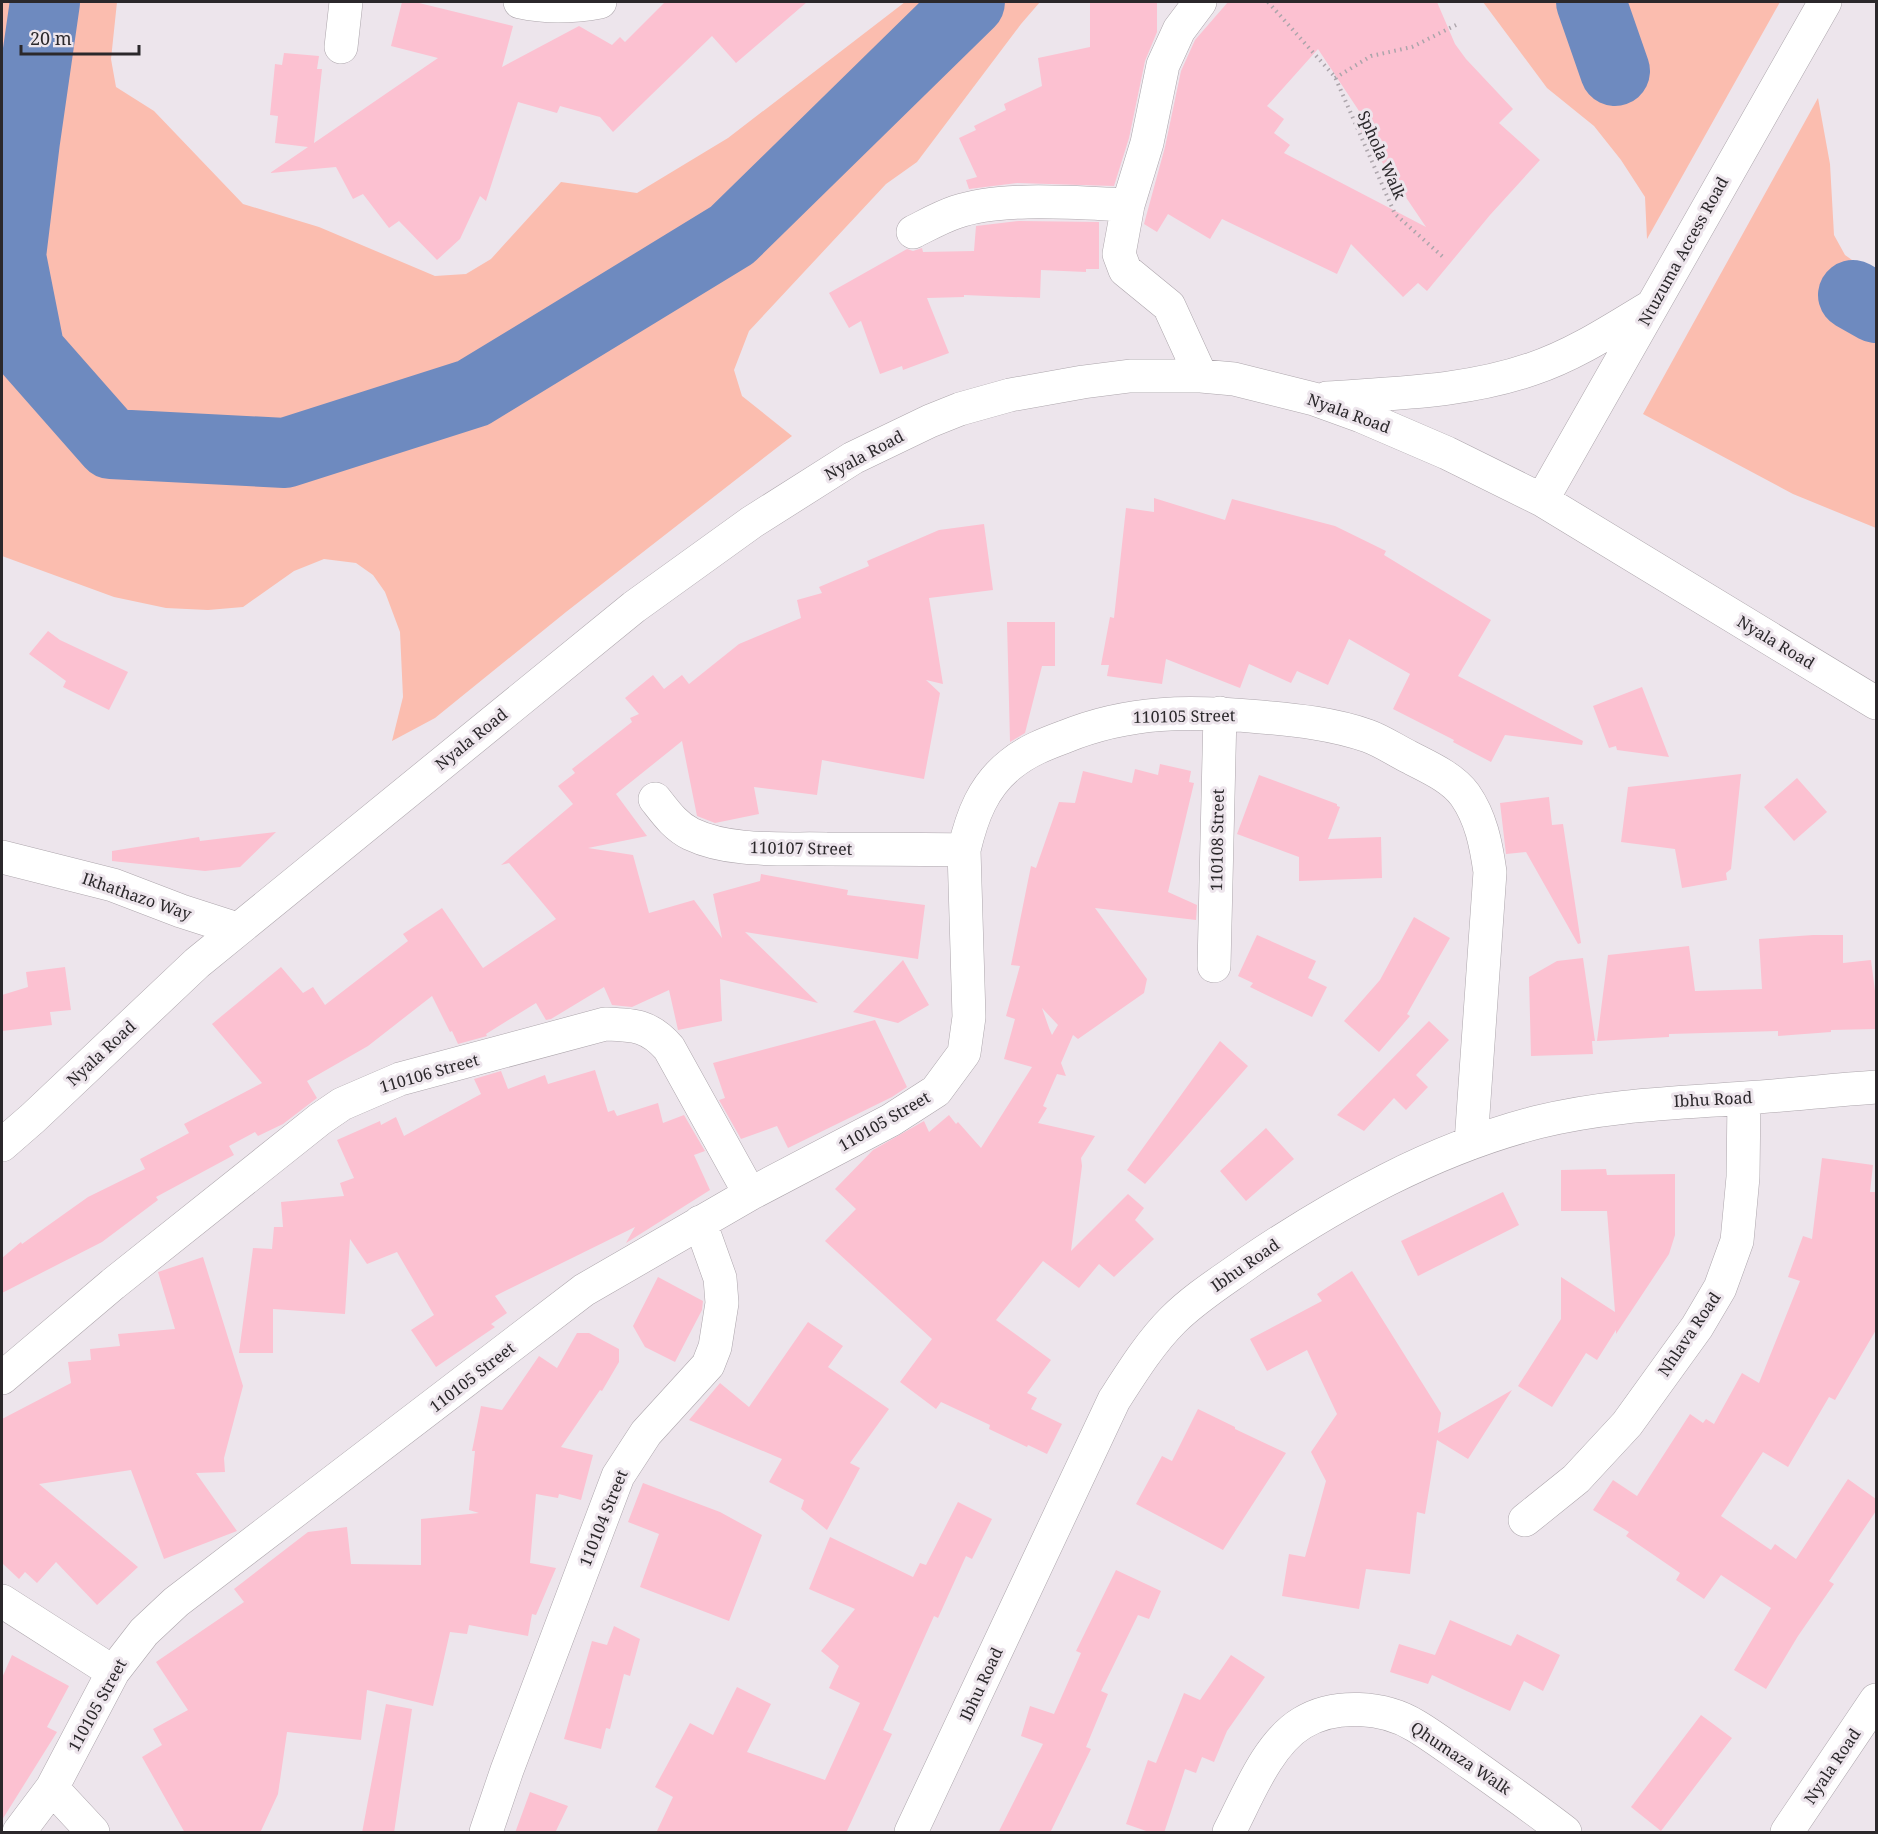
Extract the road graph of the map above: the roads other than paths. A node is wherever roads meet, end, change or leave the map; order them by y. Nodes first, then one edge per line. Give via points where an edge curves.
1 (346, 2) edge
2 (520, 2) edge
3 (600, 2) edge
4 (1200, 2) edge
5 (1825, 2) edge
6 (341, 47) dead end
7 (1128, 205) junction
8 (914, 232) dead end
9 (1653, 305) junction
10 (1201, 376) junction
11 (1314, 399) junction
12 (1542, 500) junction
13 (1876, 704) edge
14 (1220, 713) junction
15 (655, 799) dead end
16 (964, 850) junction
17 (2, 857) edge
18 (237, 929) junction
19 (1214, 966) dead end
20 (1876, 1087) edge
21 (1744, 1098) junction
22 (1471, 1143) junction
23 (2, 1145) edge
24 (750, 1194) junction
25 (700, 1222) junction
26 (2, 1378) edge
27 (1525, 1520) dead end
28 (2, 1600) edge
29 (113, 1672) junction
30 (1876, 1700) edge
31 (52, 1788) junction
32 (19, 1833) edge
33 (93, 1833) edge
34 (486, 1833) edge
35 (911, 1833) edge
36 (1229, 1833) edge
37 (1565, 1833) edge
38 (1787, 1833) edge

1 - 6 street
2 - 3 street via 572,7
4 - 7 street via 1179,30 1163,65 1147,143
5 - 9 street, Ntuzuma Access Road
7 - 8 street via 1042,202 980,207 956,212
7 - 10 street via 1121,262 1125,270 1169,306
9 - 11 street via 1568,354 1496,380 1446,389
9 - 12 street, Ntuzuma Access Road
10 - 11 street, Nyala Road via 1234,379
10 - 18 street, Nyala Road via 1130,376 1010,395 930,421 853,458 752,522 634,608
11 - 12 street, Nyala Road via 1416,440
12 - 13 street, Nyala Road
14 - 16 street, 110105 Street via 1124,718 1033,749 988,788 977,805
14 - 19 street, 110108 Street
14 - 22 street, 110105 Street via 1293,720 1369,737 1446,777 1464,794 1484,836 1490,872
15 - 16 street, 110107 Street via 679,827 725,844
16 - 24 street, 110105 Street via 969,1017 964,1053 936,1091 891,1120
17 - 18 street, Ikhathazo Way via 113,885
18 - 23 street, Nyala Road
20 - 21 street, Ibhu Road
21 - 22 street, Ibhu Road via 1603,1110 1539,1122
21 - 27 street, Nhlava Road via 1737,1241 1720,1288 1697,1327 1627,1424 1576,1479
22 - 35 street, Ibhu Road via 1355,1195 1300,1228 1173,1320 1141,1359 1114,1400
24 - 25 street, 110105 Street
24 - 26 street, 110106 Street via 669,1048 648,1029 605,1024 400,1079 342,1104 113,1284
25 - 29 street, 110105 Street via 584,1290 217,1570 144,1632
25 - 34 street, 110104 Street via 720,1278 722,1303 715,1347 708,1365 646,1433 618,1476
28 - 29 street
29 - 31 street, 110105 Street
30 - 38 street, Nyala Road
31 - 32 street, 110105 Street
31 - 33 street
36 - 37 street, Qhumaza Walk via 1272,1751 1302,1723 1344,1710 1370,1710 1414,1725

